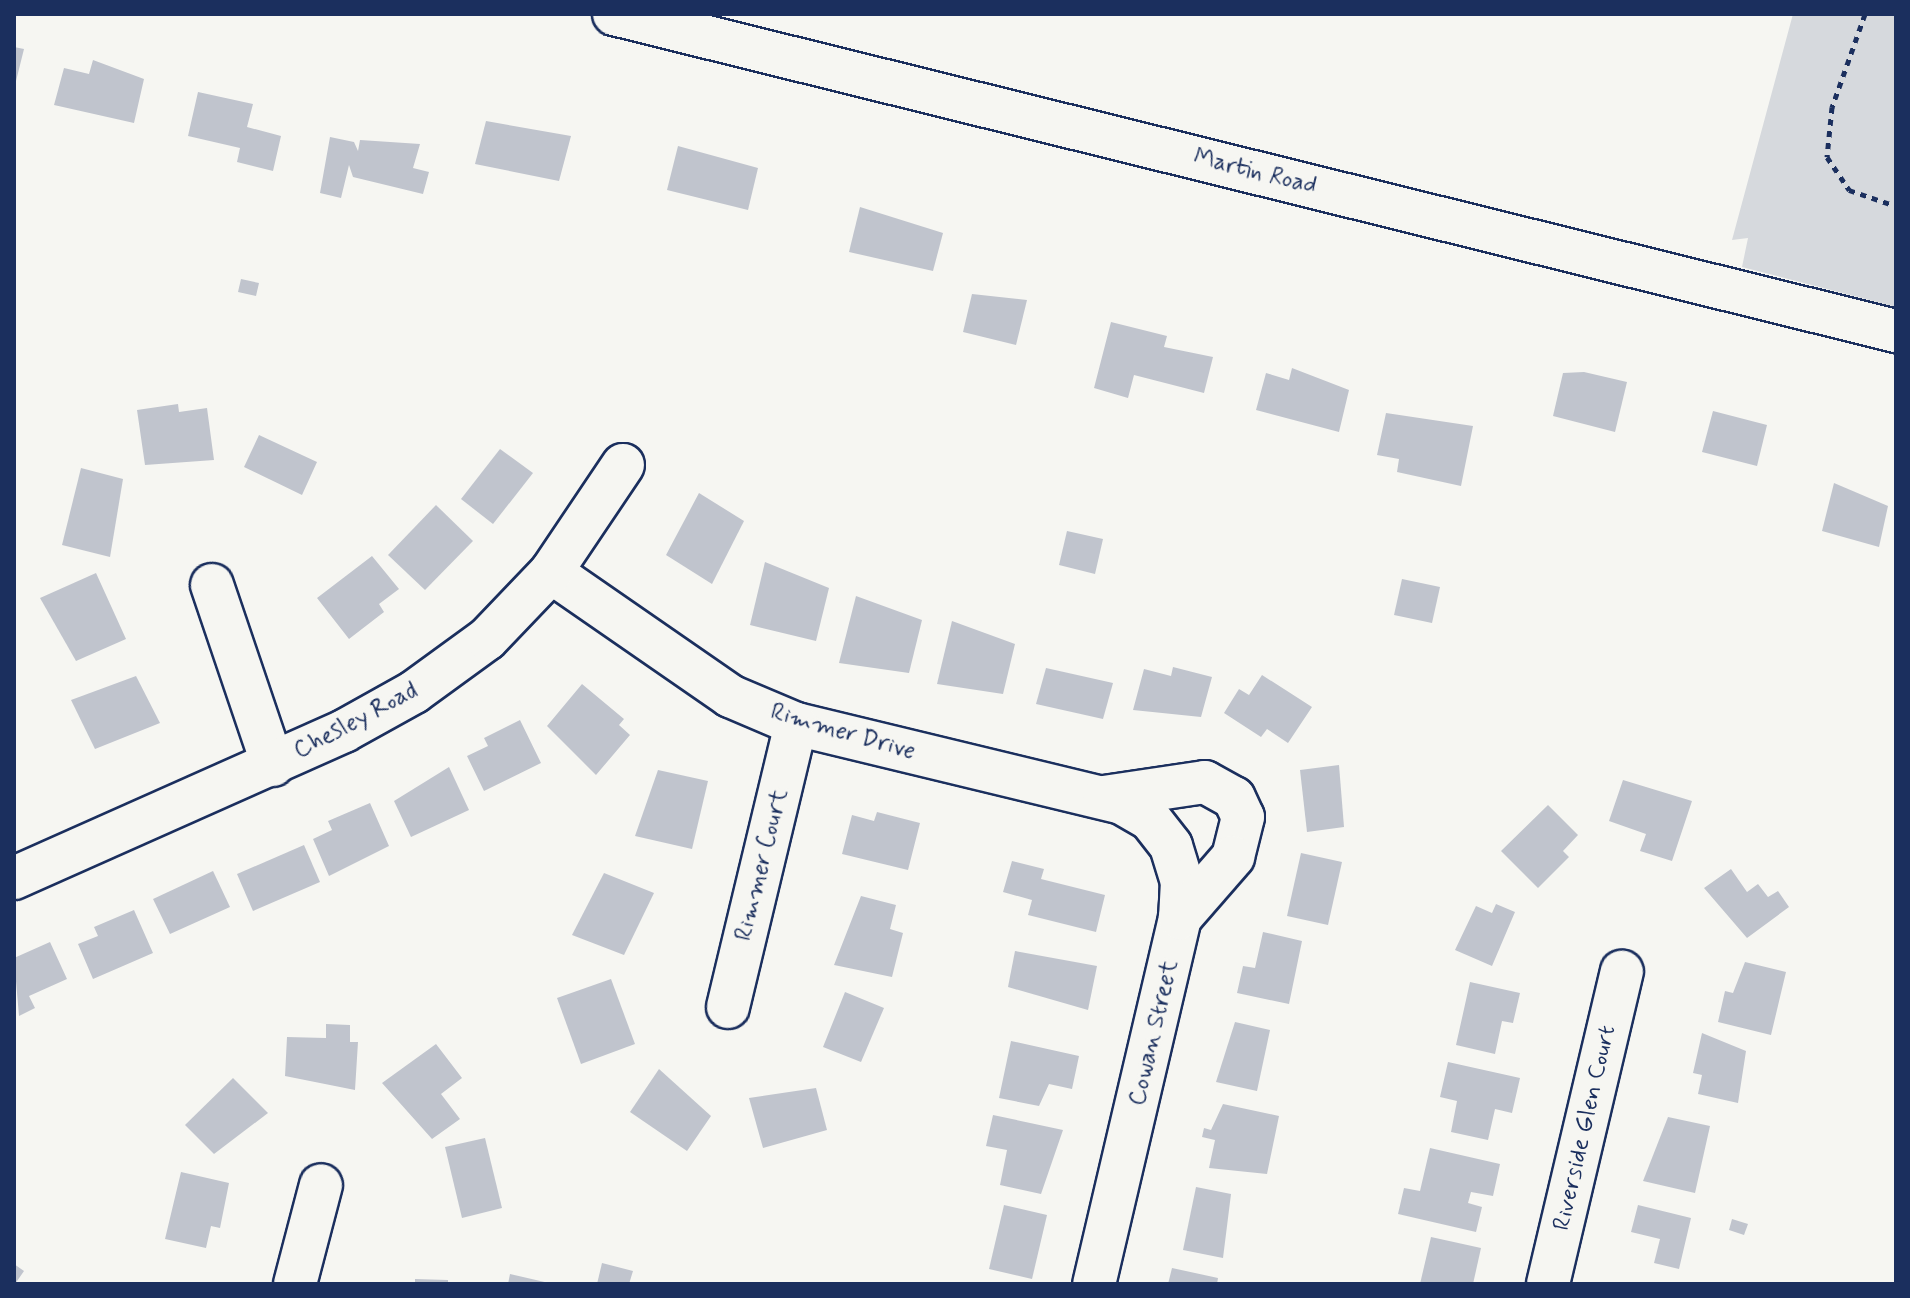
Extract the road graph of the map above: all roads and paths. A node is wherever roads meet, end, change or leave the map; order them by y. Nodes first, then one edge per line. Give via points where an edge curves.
1 (614, 14) edge
2 (1865, 14) edge
3 (1896, 206) edge
4 (1896, 331) edge
5 (623, 465) dead end
6 (551, 572) junction
7 (212, 585) dead end
8 (796, 724) junction
9 (273, 765) junction
10 (1111, 800) junction
11 (14, 878) edge
12 (1180, 918) junction
13 (1622, 972) dead end
14 (728, 1007) dead end
15 (321, 1185) dead end
16 (295, 1284) edge
17 (1094, 1284) edge
18 (1548, 1284) edge

1 - 4 street, Martin Road
2 - 3 path via 1832,107 1827,157 1842,185
5 - 6 street, Chesley Road
6 - 8 street, Rimmer Drive via 730,696
6 - 9 street, Chesley Road via 487,639 414,692
7 - 9 street
8 - 10 street, Rimmer Drive
8 - 14 street, Rimmer Court
9 - 11 street, Chesley Road
10 - 12 street, Cowan Street via 1150,819 1171,846 1182,881
10 - 12 street via 1205,782 1234,798 1243,817 1233,857
12 - 17 street, Cowan Street
13 - 18 street, Riverside Glen Court
15 - 16 street

